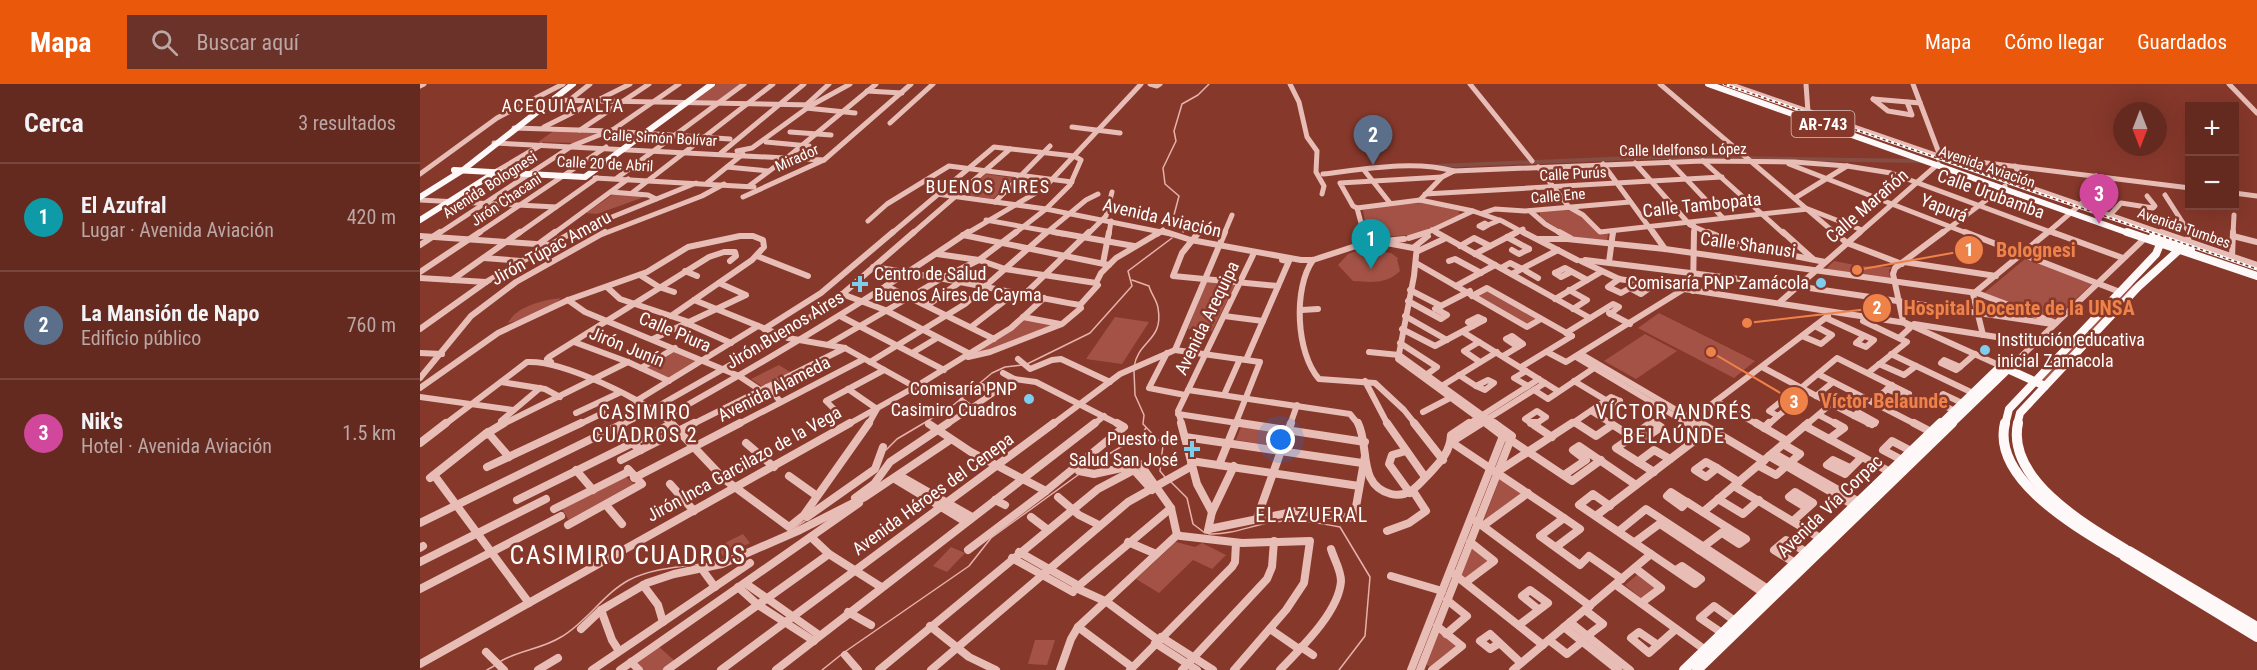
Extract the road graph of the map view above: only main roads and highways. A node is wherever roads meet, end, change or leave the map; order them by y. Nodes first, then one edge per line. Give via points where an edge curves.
1 (571, 84) edge
2 (712, 84) edge
3 (1708, 84) edge
4 (1717, 84) edge
5 (497, 143) junction
6 (1941, 161) junction
7 (454, 170) junction
8 (464, 170) junction
9 (497, 171) junction
10 (420, 196) edge
11 (2076, 209) junction
12 (420, 220) edge
13 (2145, 238) junction
14 (2163, 242) junction
15 (2175, 250) junction
16 (2156, 254) junction
17 (2257, 274) edge
18 (2130, 282) junction
19 (2139, 285) junction
20 (2033, 383) junction
21 (2044, 388) junction
22 (1976, 395) junction
23 (1936, 432) junction
24 (1893, 474) junction
25 (2099, 537) junction
26 (1824, 540) junction
27 (2155, 570) junction
28 (1770, 594) junction
29 (2257, 627) edge
30 (2257, 637) edge
31 (1709, 652) junction
32 (1684, 670) edge
33 (1697, 670) edge

1 - 5 main road
2 - 9 main road, Calle 20 de Abril via 585,177
3 - 6 main road, Avenida Aviación / AR-743
4 - 6 main road, Avenida Aviación / AR-743
5 - 7 main road
5 - 8 main road
6 - 11 main road, Avenida Aviación / AR-743
7 - 8 main road, Calle 20 de Abril
7 - 10 main road
8 - 9 main road, Calle 20 de Abril
8 - 10 main road
9 - 12 main road
11 - 13 main road, Avenida Aviación / AR-743
11 - 14 main road, Avenida Aviación / AR-743
13 - 14 main road, Avenida Aviación / AR-743
13 - 16 main road via 2155,246
14 - 15 main road, Avenida Aviación / AR-743
14 - 16 main road
15 - 17 main road, Avenida Aviación / AR-743
15 - 17 main road, Avenida Aviación / AR-743
15 - 19 main road
16 - 18 main road
18 - 19 main road
18 - 20 main road
19 - 21 main road
20 - 21 main road
20 - 22 main road, Avenida Vía Corpac via 2002,369
20 - 25 main road via 2004,420 2006,449 2036,495 2063,518
21 - 25 main road via 2020,413 2016,423 2018,454 2048,494
22 - 23 main road, Avenida Vía Corpac
22 - 23 main road, Avenida Vía Corpac via 1953,410
23 - 24 main road, Avenida Vía Corpac
23 - 24 main road, Avenida Vía Corpac via 1911,451
24 - 26 main road, Avenida Vía Corpac
25 - 27 main road
26 - 28 main road, Avenida Vía Corpac
26 - 28 main road, Avenida Vía Corpac via 1806,552
27 - 29 main road
27 - 30 main road
28 - 31 main road, Avenida Vía Corpac
28 - 31 main road, Avenida Vía Corpac via 1722,633
31 - 32 main road, Avenida Vía Corpac
31 - 33 main road, Avenida Vía Corpac

